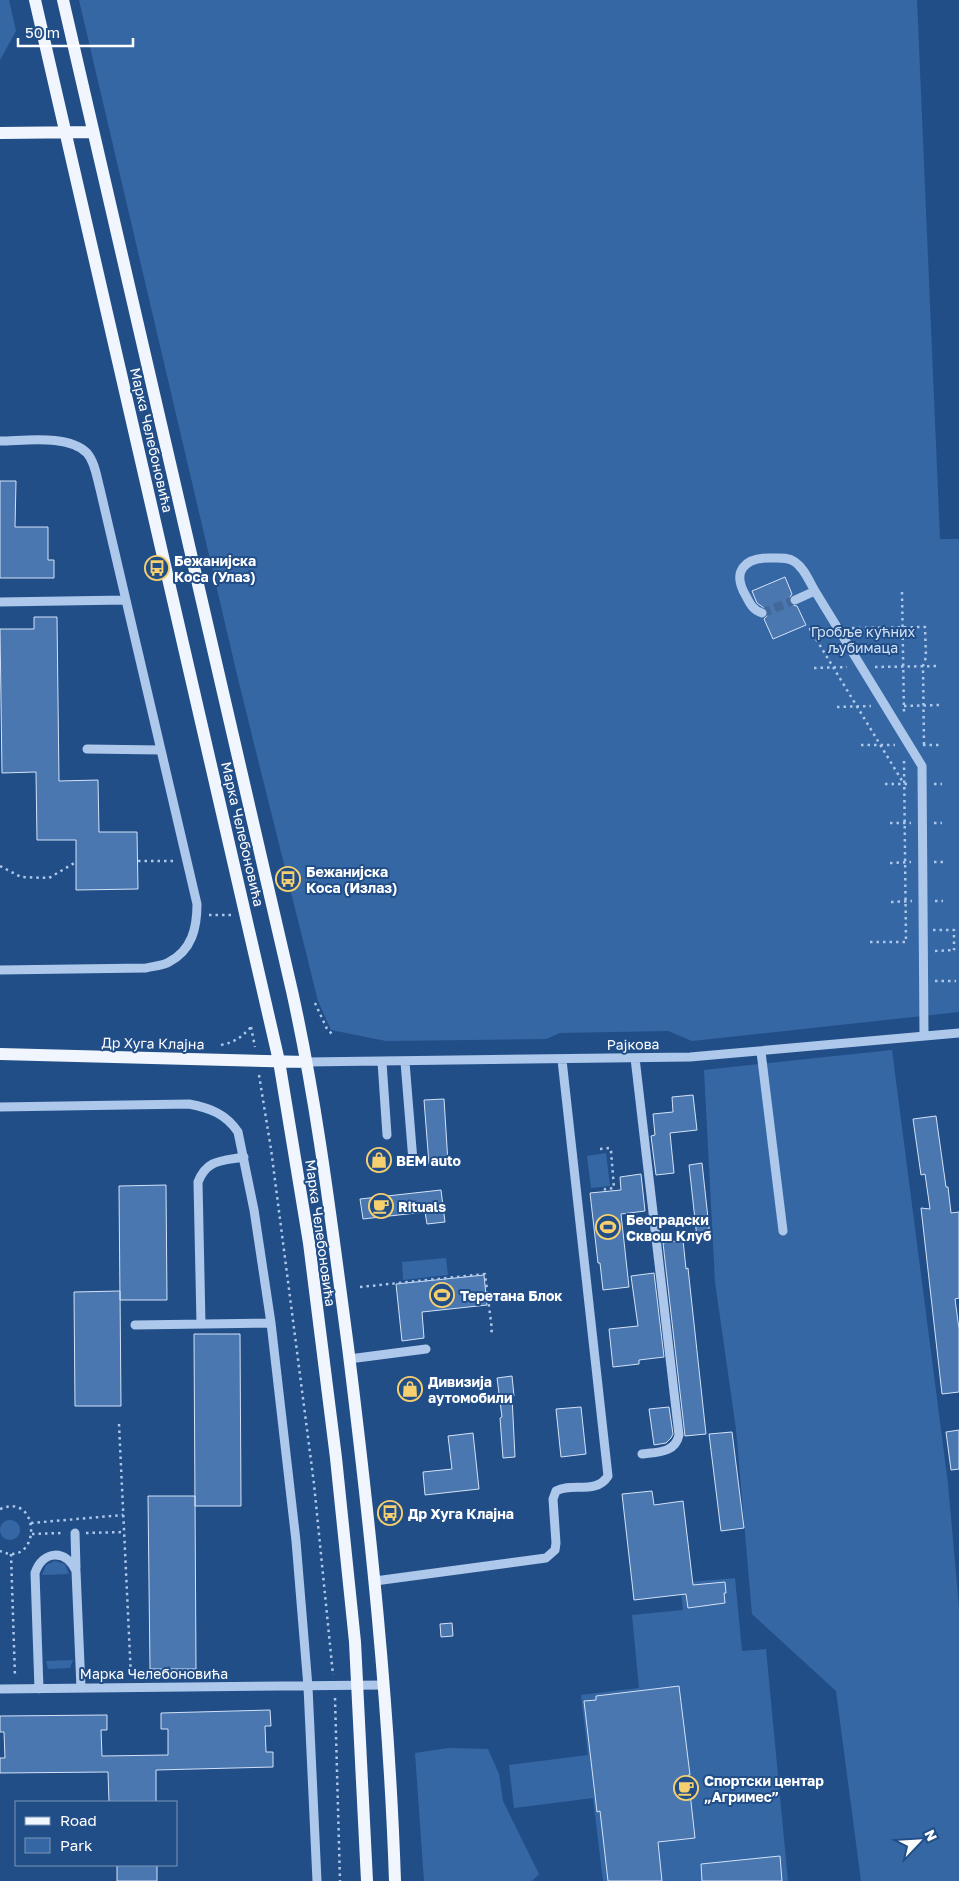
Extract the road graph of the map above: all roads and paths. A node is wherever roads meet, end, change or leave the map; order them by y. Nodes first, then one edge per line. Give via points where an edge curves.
1 (35, 0) edge
2 (63, 0) edge
3 (66, 132) junction
4 (93, 132) junction
5 (0, 133) edge
6 (0, 441) edge
7 (815, 591) junction
8 (902, 592) dead end
9 (125, 600) junction
10 (795, 600) tunnel mouth
11 (0, 602) edge
12 (762, 613) dead end
13 (926, 627) dead end
14 (904, 736) junction
15 (87, 749) dead end
16 (161, 750) junction
17 (922, 766) junction
18 (138, 861) dead end
19 (76, 862) dead end
20 (187, 862) junction
21 (0, 866) edge
22 (235, 915) dead end
23 (197, 916) junction
24 (923, 930) junction
25 (870, 942) dead end
26 (923, 951) junction
27 (0, 970) edge
28 (924, 981) junction
29 (956, 981) dead end
30 (315, 1003) dead end
31 (251, 1026) dead end
32 (959, 1033) edge
33 (334, 1036) dead end
34 (924, 1036) junction
35 (219, 1045) dead end
36 (762, 1052) junction
37 (0, 1054) edge
38 (635, 1058) junction
39 (562, 1060) junction
40 (279, 1061) junction
41 (306, 1062) junction
42 (382, 1062) junction
43 (405, 1062) junction
44 (261, 1088) dead end
45 (0, 1107) edge
46 (387, 1135) dead end
47 (600, 1149) dead end
48 (244, 1157) junction
49 (413, 1161) dead end
50 (605, 1192) dead end
51 (783, 1231) dead end
52 (360, 1287) dead end
53 (201, 1324) junction
54 (270, 1324) junction
55 (135, 1326) dead end
56 (490, 1335) dead end
57 (426, 1349) dead end
58 (349, 1359) junction
59 (119, 1424) dead end
60 (642, 1454) dead end
61 (0, 1510) edge
62 (124, 1515) junction
63 (31, 1523) junction
64 (75, 1533) dead end
65 (0, 1551) edge
66 (11, 1554) junction
67 (76, 1571) junction
68 (375, 1581) junction
69 (384, 1685) junction
70 (358, 1686) junction
71 (308, 1687) junction
72 (334, 1687) junction
73 (81, 1688) junction
74 (131, 1688) junction
75 (0, 1689) edge
76 (15, 1689) junction
77 (39, 1689) junction
78 (317, 1881) edge
79 (340, 1881) edge
80 (367, 1881) edge
81 (395, 1881) edge

1 - 3 main road, Марка Челебоновића
2 - 4 main road, Марка Челебоновића
3 - 4 main road
3 - 5 main road
3 - 40 main road, Марка Челебоновића
4 - 41 main road, Марка Челебоновића
6 - 9 street via 55,440 68,442 86,453 97,474
7 - 10 street
7 - 12 street via 796,562 790,559 752,560 740,572 740,580 752,607
7 - 14 street
8 - 14 path
9 - 11 street
9 - 16 street
13 - 17 path
14 - 17 street
14 - 25 path via 906,942
15 - 16 street
16 - 20 street
17 - 24 street
18 - 20 path
19 - 21 path via 49,878 21,877
20 - 23 street
22 - 23 path
23 - 27 street via 195,931 188,945 182,954 168,963 146,968
24 - 26 street
24 - 26 path via 954,930 955,950
26 - 28 street
28 - 29 path
28 - 34 street
30 - 33 path via 327,1029
31 - 35 path via 233,1042
32 - 34 street, Рајкова
34 - 36 street, Рајкова
36 - 38 street, Рајкова
36 - 51 street
37 - 40 main road, Др Хуга Клајна
38 - 39 street, Рајкова
38 - 60 street via 679,1435 673,1448
39 - 43 street, Рајкова
39 - 68 street via 608,1476 595,1486 556,1491 553,1499 555,1550 546,1558
40 - 41 main road, Др Хуга Клајна
40 - 70 main road, Марка Челебоновића via 309,1243 336,1458
41 - 42 street, Рајкова
41 - 58 main road, Марка Челебоновића
42 - 43 street, Рајкова
42 - 46 street
43 - 49 street
44 - 72 path via 314,1484
45 - 48 street via 189,1104 219,1112 232,1123 238,1132
47 - 50 path via 610,1148 611,1151 614,1188 605,1189
48 - 53 street via 210,1164 202,1171 198,1182
48 - 54 street
52 - 56 path via 485,1274
53 - 54 street
53 - 55 street
54 - 71 street via 296,1541
57 - 58 street
58 - 68 main road, Марка Челебоновића
59 - 62 path
61 - 63 path via 18,1509
62 - 63 path
62 - 74 path
63 - 66 path via 30,1541 19,1552
64 - 67 street
65 - 66 path
66 - 76 path
67 - 73 street
67 - 77 street via 67,1558 51,1555 43,1559 35,1573
68 - 69 main road, Марка Челебоновића
69 - 70 street, Марка Челебоновића
69 - 81 main road, Марка Челебоновића
70 - 72 street, Марка Челебоновића
70 - 80 main road, Марка Челебоновића
71 - 72 street, Марка Челебоновића
71 - 74 street, Марка Челебоновића
71 - 78 street
72 - 79 path
73 - 74 street, Марка Челебоновића
73 - 77 street, Марка Челебоновића
75 - 76 street, Марка Челебоновића
76 - 77 street, Марка Челебоновића

